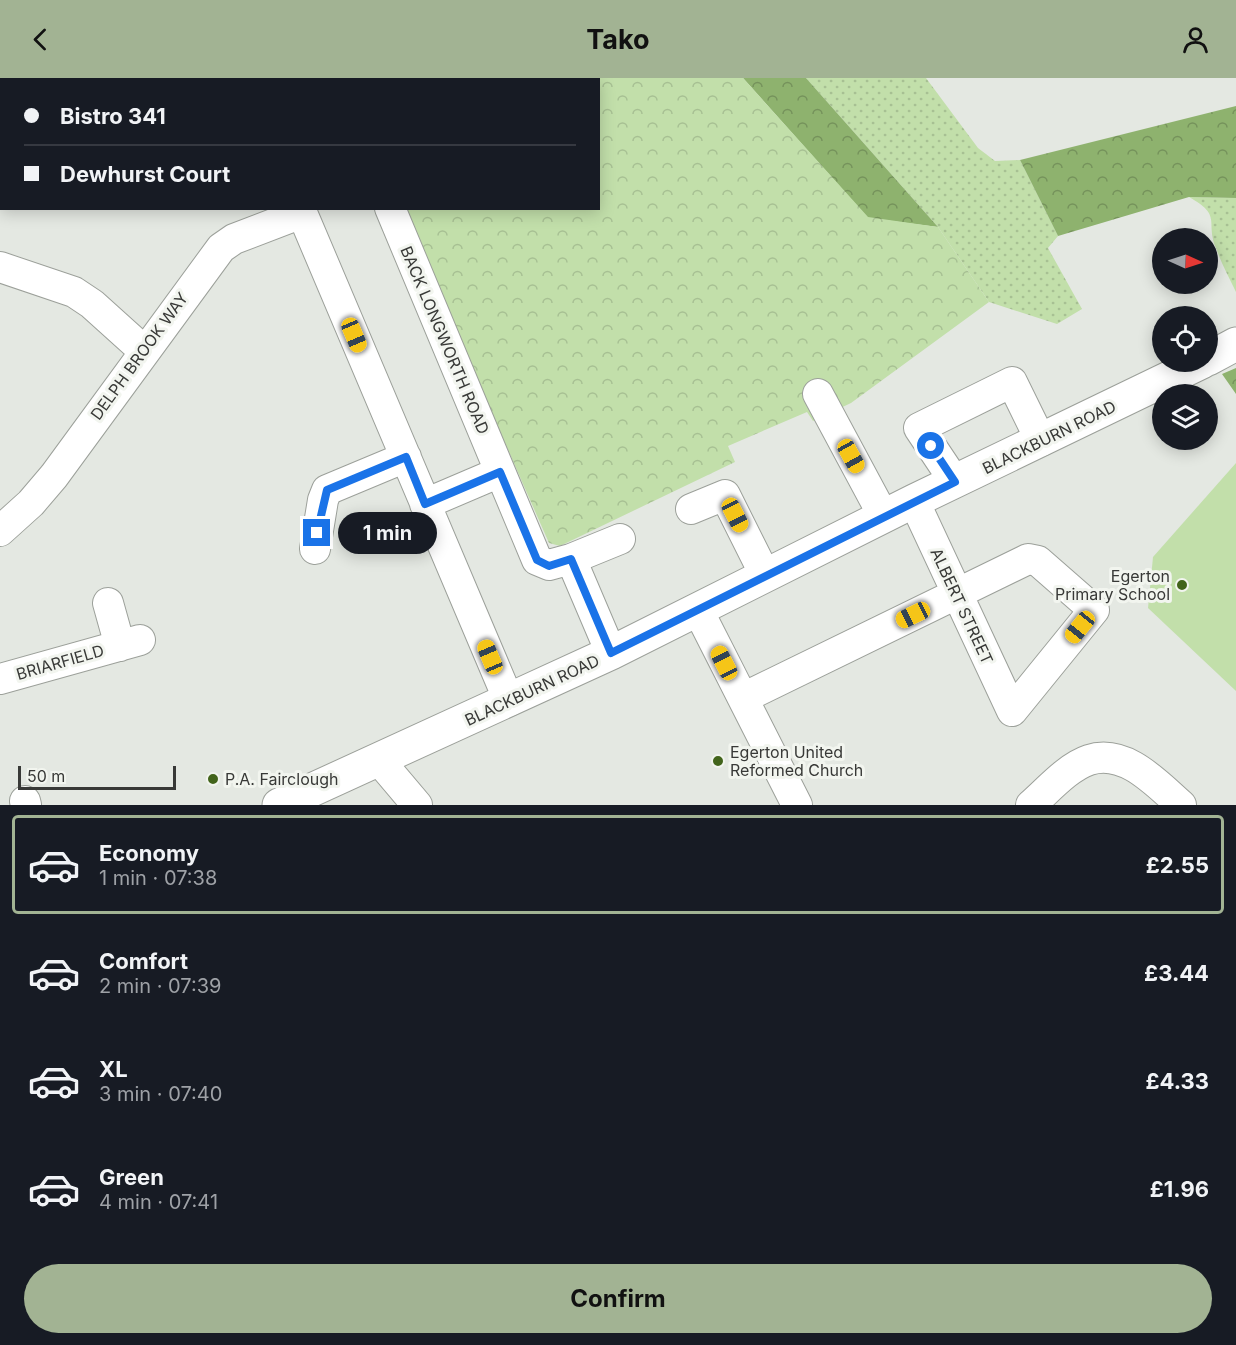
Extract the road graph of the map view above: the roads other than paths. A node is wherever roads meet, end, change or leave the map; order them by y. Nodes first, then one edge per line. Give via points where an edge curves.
1 (391, 210) edge
2 (301, 211) edge
3 (0, 267) edge
4 (1236, 345) edge
5 (144, 350) junction
6 (1218, 354) edge
7 (1182, 372) edge
8 (818, 394) dead end
9 (1041, 441) junction
10 (406, 457) junction
11 (500, 472) junction
12 (955, 482) junction
13 (914, 501) junction
14 (425, 504) junction
15 (691, 509) dead end
16 (884, 516) junction
17 (0, 531) edge
18 (620, 539) dead end
19 (315, 549) dead end
20 (560, 562) junction
21 (765, 575) junction
22 (956, 594) junction
23 (108, 603) dead end
24 (698, 610) junction
25 (611, 653) junction
26 (0, 679) edge
27 (742, 698) junction
28 (509, 701) junction
29 (380, 760) junction
30 (296, 802) edge
31 (417, 805) edge
32 (797, 805) edge
33 (1031, 805) edge
34 (1180, 805) edge

1 - 11 street, BACK LONGWORTH ROAD
2 - 5 street, DELPH BROOK WAY via 221,248
2 - 10 street
3 - 5 street via 74,292
4 - 6 highway
5 - 17 street, DELPH BROOK WAY via 54,476
7 - 9 highway, BLACKBURN ROAD
8 - 16 street
9 - 12 highway, BLACKBURN ROAD
9 - 12 street via 1012,382 919,428
10 - 14 street
10 - 19 street via 327,490
11 - 14 street
11 - 20 street, BACK LONGWORTH ROAD via 537,560
12 - 13 highway, BLACKBURN ROAD
13 - 16 highway, BLACKBURN ROAD
13 - 22 street, ALBERT STREET
14 - 28 street
15 - 21 street via 725,495
16 - 21 highway, BLACKBURN ROAD
18 - 20 street
20 - 25 street, BACK LONGWORTH ROAD
21 - 24 highway, BLACKBURN ROAD
22 - 22 street, ALBERT STREET via 1012,711 1094,610 1038,561 1028,559
22 - 27 street
23 - 26 street, BRIARFIELD via 130,643
24 - 25 highway, BLACKBURN ROAD
24 - 27 street
25 - 28 highway, BLACKBURN ROAD
27 - 32 street
28 - 29 highway, BLACKBURN ROAD
29 - 30 highway, BLACKBURN ROAD
29 - 31 street
33 - 34 street via 1072,770 1090,760 1109,758 1129,764

